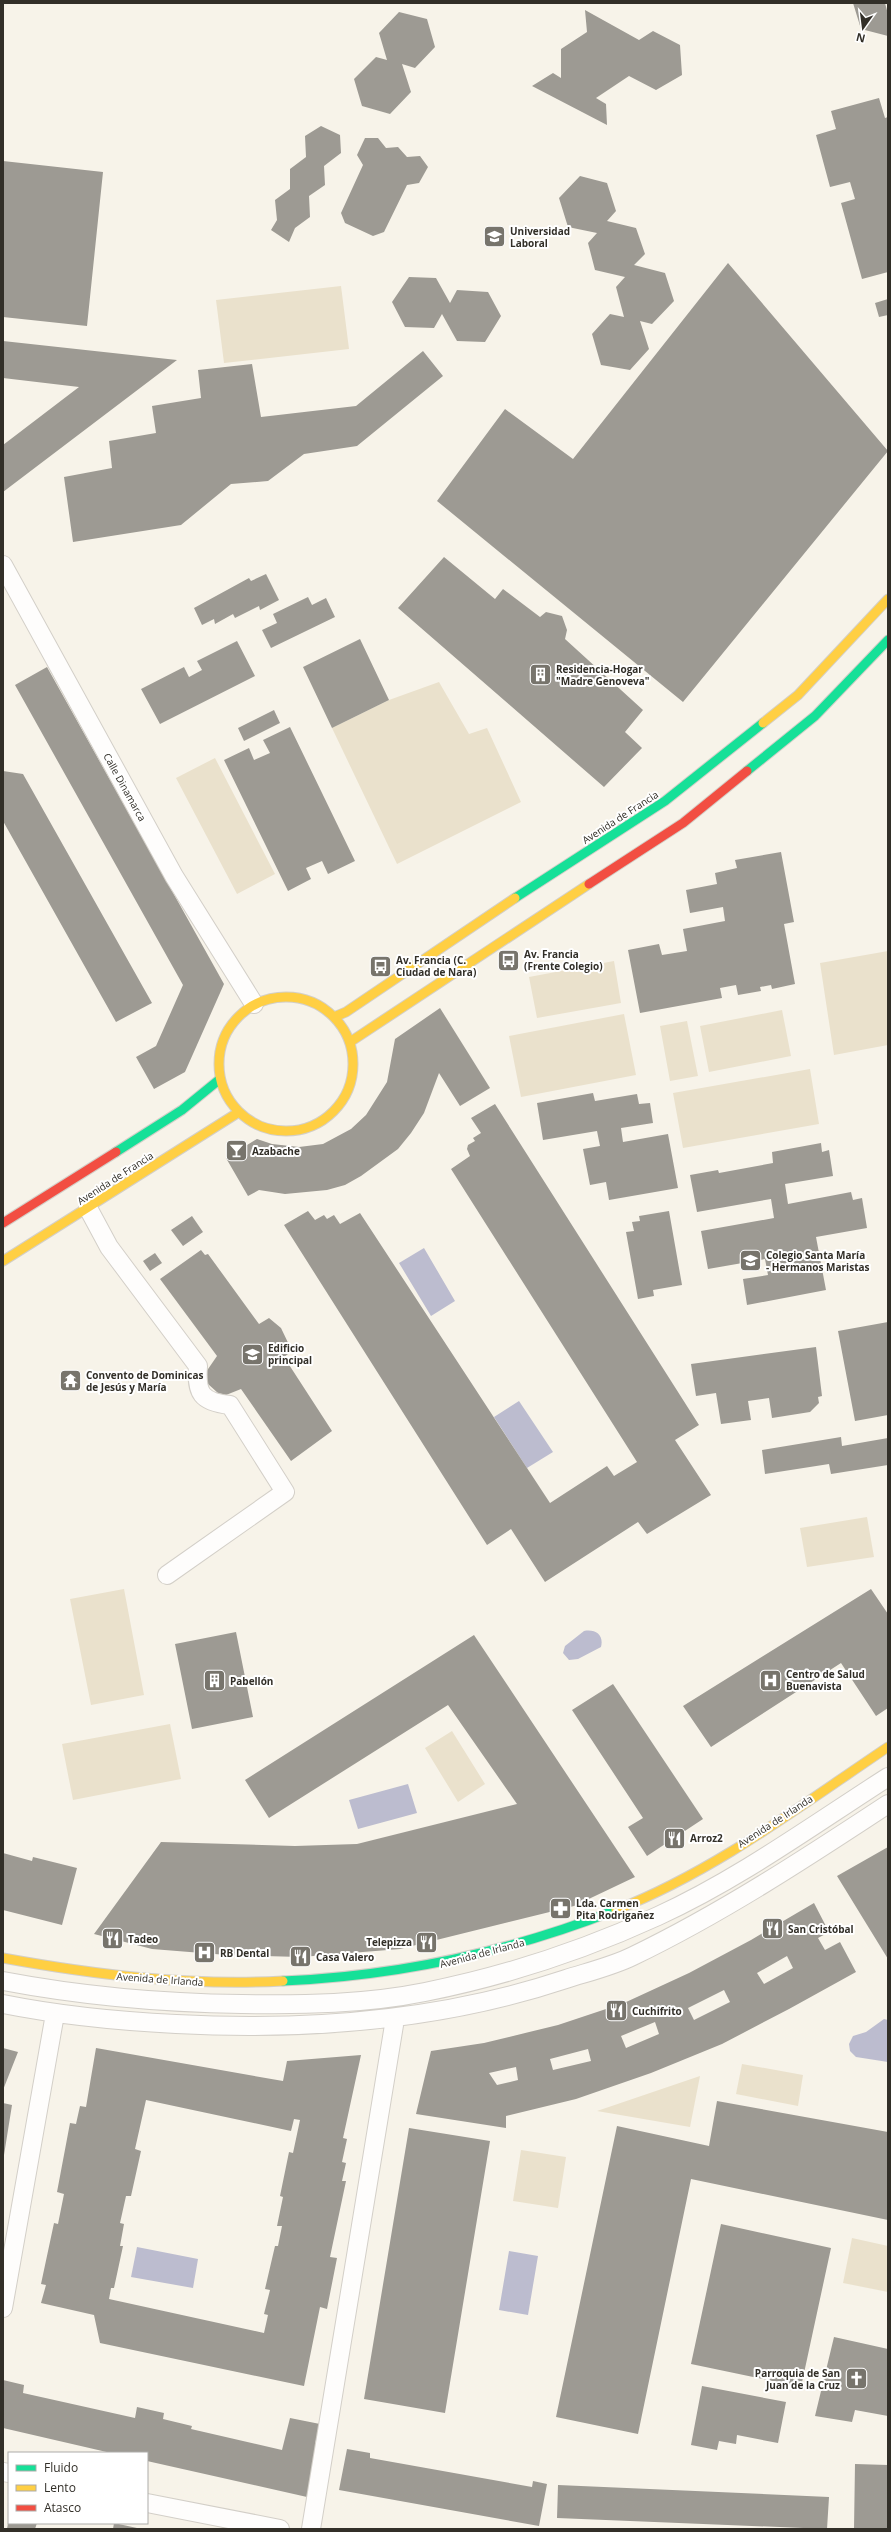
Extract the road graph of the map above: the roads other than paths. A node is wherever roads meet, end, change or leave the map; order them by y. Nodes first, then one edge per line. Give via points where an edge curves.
1 (3, 565) edge
2 (888, 599) edge
3 (888, 640) edge
4 (254, 1004) junction
5 (334, 1016) junction
6 (350, 1042) junction
7 (220, 1079) junction
8 (239, 1112) junction
9 (88, 1208) junction
10 (3, 1223) edge
11 (3, 1261) edge
12 (167, 1576) dead end
13 (888, 1747) edge
14 (888, 1777) edge
15 (888, 1804) edge
16 (797, 1836) junction
17 (808, 1856) junction
18 (3, 1958) edge
19 (3, 1981) edge
20 (3, 2004) edge
21 (55, 2014) junction
22 (395, 2019) junction
23 (3, 2308) edge
24 (148, 2503) edge
25 (280, 2529) edge
26 (311, 2529) edge

1 - 4 street, Calle Dinamarca via 174,876
2 - 5 main road, Avenida de Francia via 798,695 665,802 533,886 346,1012
3 - 6 main road via 816,716 683,822
4 - 5 main road via 270,998 287,996 304,999
4 - 7 main road via 240,1014 228,1028 221,1044 218,1061
5 - 6 main road
6 - 8 main road via 354,1064 350,1086 339,1106 322,1120 301,1129 279,1131 257,1125
7 - 8 main road
7 - 10 main road, Avenida de Francia via 182,1110
8 - 9 main road, Avenida de Francia
9 - 11 main road, Avenida de Francia
9 - 12 street via 108,1247 198,1366 197,1384 201,1393 208,1400 230,1405 286,1492
13 - 18 main road, Avenida de Irlanda via 689,1876 645,1898 560,1932 454,1962 364,1977 194,1982 62,1970
14 - 16 street
15 - 17 street
16 - 17 street
16 - 19 street via 738,1873 659,1916 577,1949 506,1973 425,1992 319,2003 176,2003 58,1991
17 - 22 street via 723,1907 631,1957 496,2000
20 - 21 street
21 - 22 street via 104,2020 243,2028
21 - 23 street
22 - 26 street
24 - 25 street

